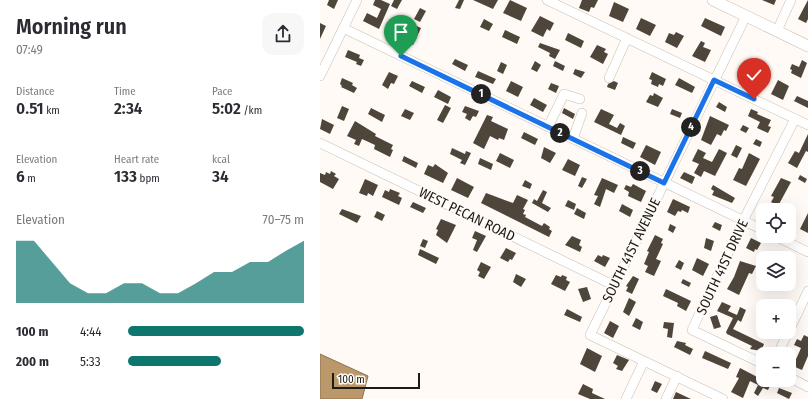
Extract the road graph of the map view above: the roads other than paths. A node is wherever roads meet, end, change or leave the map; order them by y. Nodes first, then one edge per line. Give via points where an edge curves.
1 (357, 0) edge
2 (548, 0) edge
3 (713, 0) edge
4 (791, 0) edge
5 (746, 16) junction
6 (344, 28) junction
7 (777, 30) junction
8 (627, 38) junction
9 (808, 46) edge
10 (320, 76) edge
11 (609, 78) dead end
12 (714, 80) junction
13 (580, 99) dead end
14 (582, 113) dead end
15 (795, 119) junction
16 (808, 125) edge
17 (548, 127) junction
18 (573, 139) junction
19 (320, 143) edge
20 (664, 183) junction
21 (743, 221) junction
22 (756, 227) edge
23 (789, 243) edge
24 (808, 252) edge
25 (613, 285) junction
26 (808, 291) edge
27 (796, 316) edge
28 (644, 361) junction
29 (756, 361) edge
30 (677, 376) junction
31 (796, 380) edge
32 (808, 386) edge
33 (705, 390) junction
34 (626, 399) edge
35 (666, 399) edge
36 (701, 399) edge
37 (723, 399) edge

1 - 6 street
2 - 8 street
3 - 5 main road
4 - 7 street
5 - 7 main road
5 - 12 street, SOUTH 41ST AVENUE
6 - 10 street
6 - 17 street
7 - 9 main road
8 - 11 street
8 - 12 street
12 - 15 street
12 - 20 street, SOUTH 41ST AVENUE
13 - 17 street via 564,94
14 - 18 street
15 - 16 street
15 - 21 street, SOUTH 41ST DRIVE
17 - 18 street
18 - 20 street
19 - 25 street, WEST PECAN ROAD
20 - 21 street
20 - 25 street, SOUTH 41ST AVENUE
21 - 22 street
21 - 29 street, SOUTH 41ST DRIVE via 692,330
23 - 24 street
25 - 28 street, SOUTH 41ST AVENUE via 590,334
26 - 27 street
28 - 30 street
28 - 34 street
30 - 33 street
30 - 35 street
31 - 32 street
33 - 36 street
33 - 37 street

